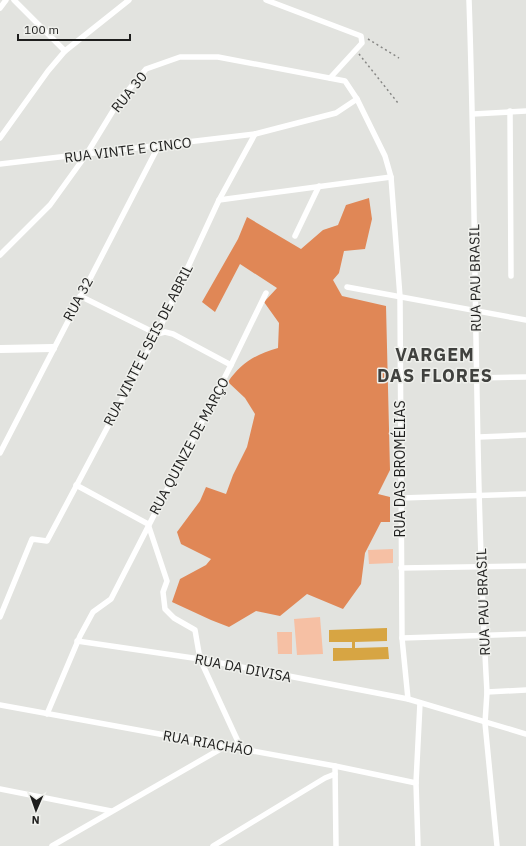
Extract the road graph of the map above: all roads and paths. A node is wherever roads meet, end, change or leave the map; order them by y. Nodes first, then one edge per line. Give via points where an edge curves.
1 (6, 0) edge
2 (14, 0) edge
3 (129, 0) edge
4 (266, 0) edge
5 (469, 0) edge
6 (0, 8) edge
7 (361, 37) junction
8 (355, 50) junction
9 (65, 51) junction
10 (399, 58) dead end
11 (330, 78) junction
12 (346, 81) joint
13 (357, 99) junction
14 (398, 104) dead end
15 (510, 111) junction
16 (526, 111) edge
17 (473, 114) junction
18 (255, 134) junction
19 (0, 138) edge
20 (158, 147) junction
21 (86, 155) junction
22 (0, 164) edge
23 (391, 177) junction
24 (319, 186) junction
25 (219, 200) junction
26 (295, 236) dead end
27 (0, 255) edge
28 (511, 276) dead end
29 (347, 287) dead end
30 (266, 293) dead end
31 (80, 296) junction
32 (400, 297) junction
33 (475, 312) junction
34 (526, 320) edge
35 (157, 334) junction
36 (53, 348) junction
37 (0, 349) edge
38 (231, 365) junction
39 (526, 377) edge
40 (477, 378) junction
41 (526, 435) edge
42 (479, 437) junction
43 (0, 453) edge
44 (76, 486) junction
45 (526, 494) edge
46 (479, 496) junction
47 (400, 498) junction
48 (148, 524) junction
49 (481, 566) junction
50 (526, 566) edge
51 (400, 568) junction
52 (0, 617) edge
53 (526, 634) edge
54 (484, 635) junction
55 (402, 638) junction
56 (77, 641) junction
57 (200, 659) junction
58 (526, 690) edge
59 (487, 692) junction
60 (408, 699) junction
61 (420, 703) junction
62 (0, 705) edge
63 (47, 714) junction
64 (485, 723) junction
65 (526, 734) edge
66 (224, 747) junction
67 (241, 748) junction
68 (335, 766) junction
69 (335, 774) junction
70 (416, 783) junction
71 (0, 789) edge
72 (112, 811) junction
73 (52, 846) edge
74 (214, 846) edge
75 (336, 846) edge
76 (418, 846) edge
77 (497, 846) edge

1 - 6 street
2 - 9 street
3 - 9 street
4 - 7 street
5 - 17 street, RUA PAU BRASIL
7 - 8 street via 362,42
7 - 10 path via 371,39
8 - 11 street
8 - 14 path
9 - 19 street
11 - 12 street, RUA 30
11 - 21 street, RUA 30 via 218,57 180,56 146,70 119,101
12 - 13 street, RUA DAS BROMÉLIAS
13 - 18 street, RUA VINTE E CINCO via 336,113
13 - 23 street, RUA DAS BROMÉLIAS via 385,156
15 - 16 street
15 - 17 street
15 - 28 street
17 - 33 street, RUA PAU BRASIL
18 - 20 street, RUA VINTE E CINCO
18 - 25 street, RUA VINTE E SEIS DE ABRIL
20 - 21 street, RUA VINTE E CINCO
20 - 31 street, RUA 32
21 - 22 street, RUA VINTE E CINCO
21 - 27 street, RUA 30 via 50,205
23 - 24 street
23 - 32 street, RUA DAS BROMÉLIAS
24 - 25 street
24 - 26 street
25 - 35 street, RUA VINTE E SEIS DE ABRIL
29 - 32 street
30 - 38 street, RUA QUINZE DE MARÇO
31 - 35 street
31 - 36 street, RUA 32
32 - 33 street
32 - 47 street, RUA DAS BROMÉLIAS
33 - 34 street
33 - 40 street, RUA PAU BRASIL
35 - 38 street via 173,334
35 - 44 street, RUA VINTE E SEIS DE ABRIL
36 - 37 street
36 - 43 street, RUA 32
38 - 48 street, RUA QUINZE DE MARÇO
39 - 40 street
40 - 42 street, RUA PAU BRASIL
41 - 42 street
42 - 46 street, RUA PAU BRASIL
44 - 48 street
44 - 52 street, RUA VINTE E SEIS DE ABRIL via 47,541 32,539
45 - 46 street
46 - 47 street
46 - 49 street, RUA PAU BRASIL
47 - 51 street, RUA DAS BROMÉLIAS
48 - 56 street, RUA QUINZE DE MARÇO via 111,599 93,612
48 - 57 street via 167,581 163,592 165,609 174,618 195,630
49 - 50 street
49 - 51 street
49 - 54 street, RUA PAU BRASIL
51 - 55 street, RUA DAS BROMÉLIAS
53 - 54 street
54 - 55 street
54 - 59 street, RUA PAU BRASIL
55 - 60 street, RUA DAS BROMÉLIAS
56 - 57 street, RUA DA DIVISA
56 - 63 street
57 - 60 street, RUA DA DIVISA
57 - 67 street
58 - 59 street
59 - 64 street, RUA PAU BRASIL
60 - 61 street, RUA DA DIVISA
61 - 64 street, RUA DA DIVISA
61 - 70 street
62 - 63 street, RUA RIACHÃO
63 - 66 street, RUA RIACHÃO
64 - 65 street, RUA DA DIVISA
64 - 77 street, RUA PAU BRASIL
66 - 67 street, RUA RIACHÃO
66 - 72 street
67 - 68 street, RUA RIACHÃO
68 - 69 street
68 - 70 street, RUA RIACHÃO
69 - 74 street
69 - 75 street
70 - 76 street
71 - 72 street
72 - 73 street

